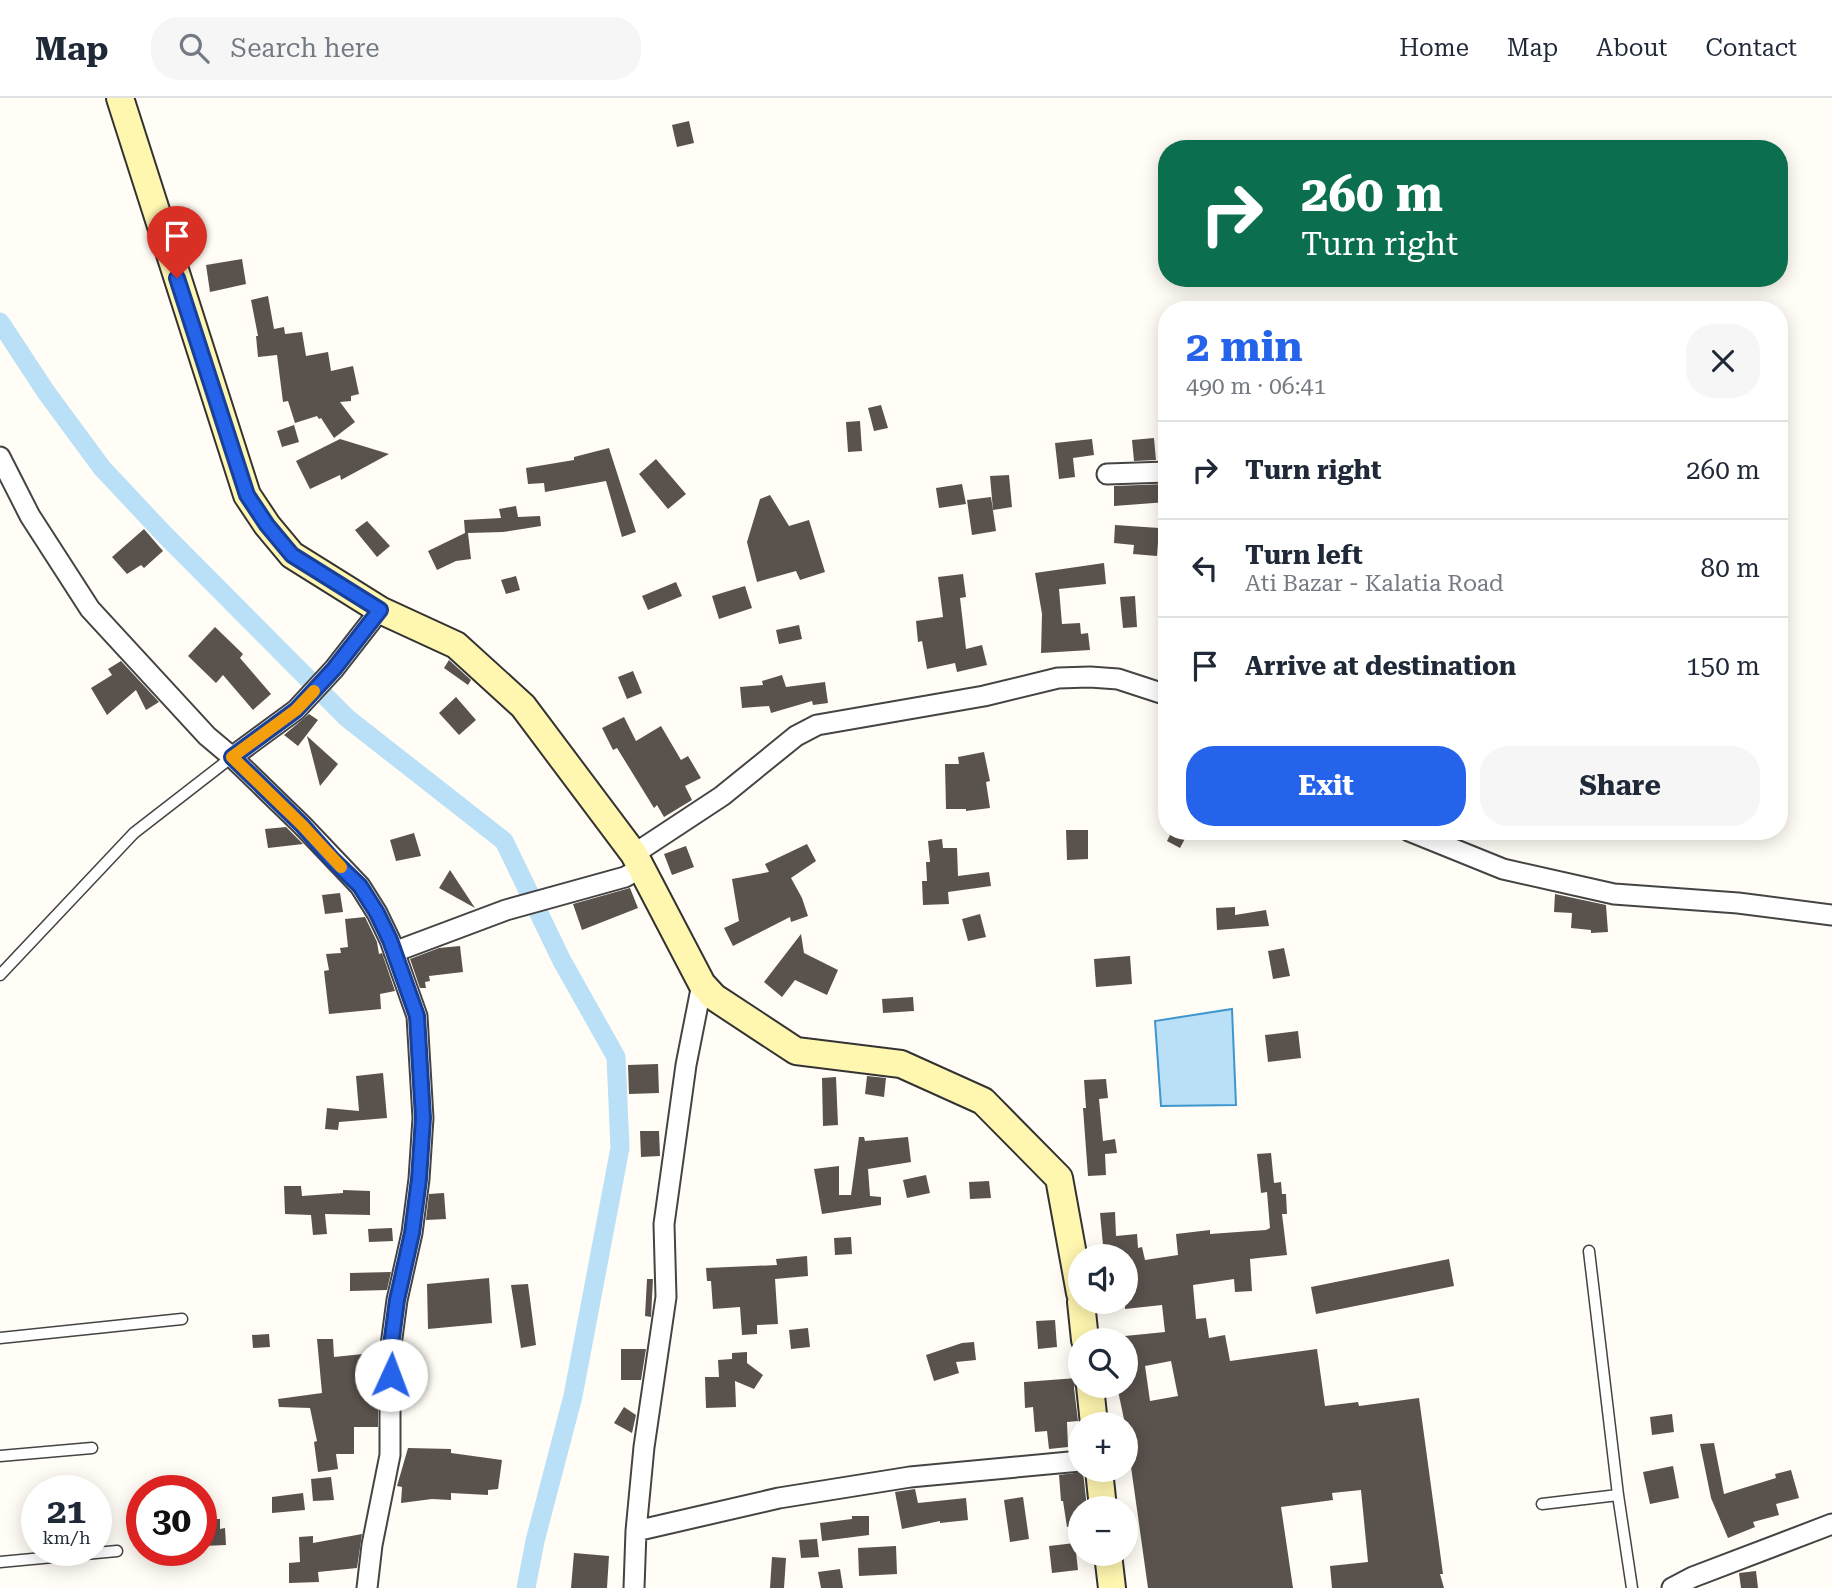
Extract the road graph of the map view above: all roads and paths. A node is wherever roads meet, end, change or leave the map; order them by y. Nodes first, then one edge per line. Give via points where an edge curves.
1 (120, 98) edge
2 (0, 457) edge
3 (1158, 472) edge
4 (1107, 474) dead end
5 (380, 610) junction
6 (1158, 692) edge
7 (232, 757) junction
8 (1431, 840) edge
9 (637, 861) junction
10 (1832, 915) edge
11 (394, 951) junction
12 (0, 975) edge
13 (702, 984) junction
14 (1071, 1244) edge
15 (1589, 1251) dead end
16 (182, 1319) dead end
17 (0, 1338) edge
18 (92, 1448) dead end
19 (0, 1455) edge
20 (1068, 1462) edge
21 (1618, 1495) junction
22 (1542, 1504) dead end
23 (1832, 1524) edge
24 (636, 1531) junction
25 (117, 1551) dead end
26 (0, 1562) edge
27 (1109, 1566) edge
28 (367, 1588) edge
29 (634, 1588) edge
30 (1112, 1588) edge
31 (1632, 1588) edge
32 (1672, 1588) edge

1 - 5 main road via 247,495 292,555
2 - 7 street via 30,516 90,609 207,736
3 - 4 street
5 - 7 street via 296,710
5 - 9 main road via 456,645 523,706
6 - 9 street via 1118,679 1058,678 984,696 817,725 796,736
7 - 11 street via 351,876 377,913
7 - 12 lane via 134,832
8 - 10 street via 1503,869 1615,894
9 - 11 street via 625,877 506,910
9 - 13 main road
11 - 28 street via 417,1016 423,1118 412,1233 390,1353 390,1455
13 - 14 main road via 714,997 796,1051 901,1064 984,1101 1059,1178
13 - 24 street via 664,1224 666,1297
15 - 21 lane
16 - 17 lane
18 - 19 lane
20 - 24 street via 910,1477 779,1498
21 - 22 lane
21 - 31 lane
23 - 32 street
24 - 29 street
25 - 26 lane
27 - 30 main road

